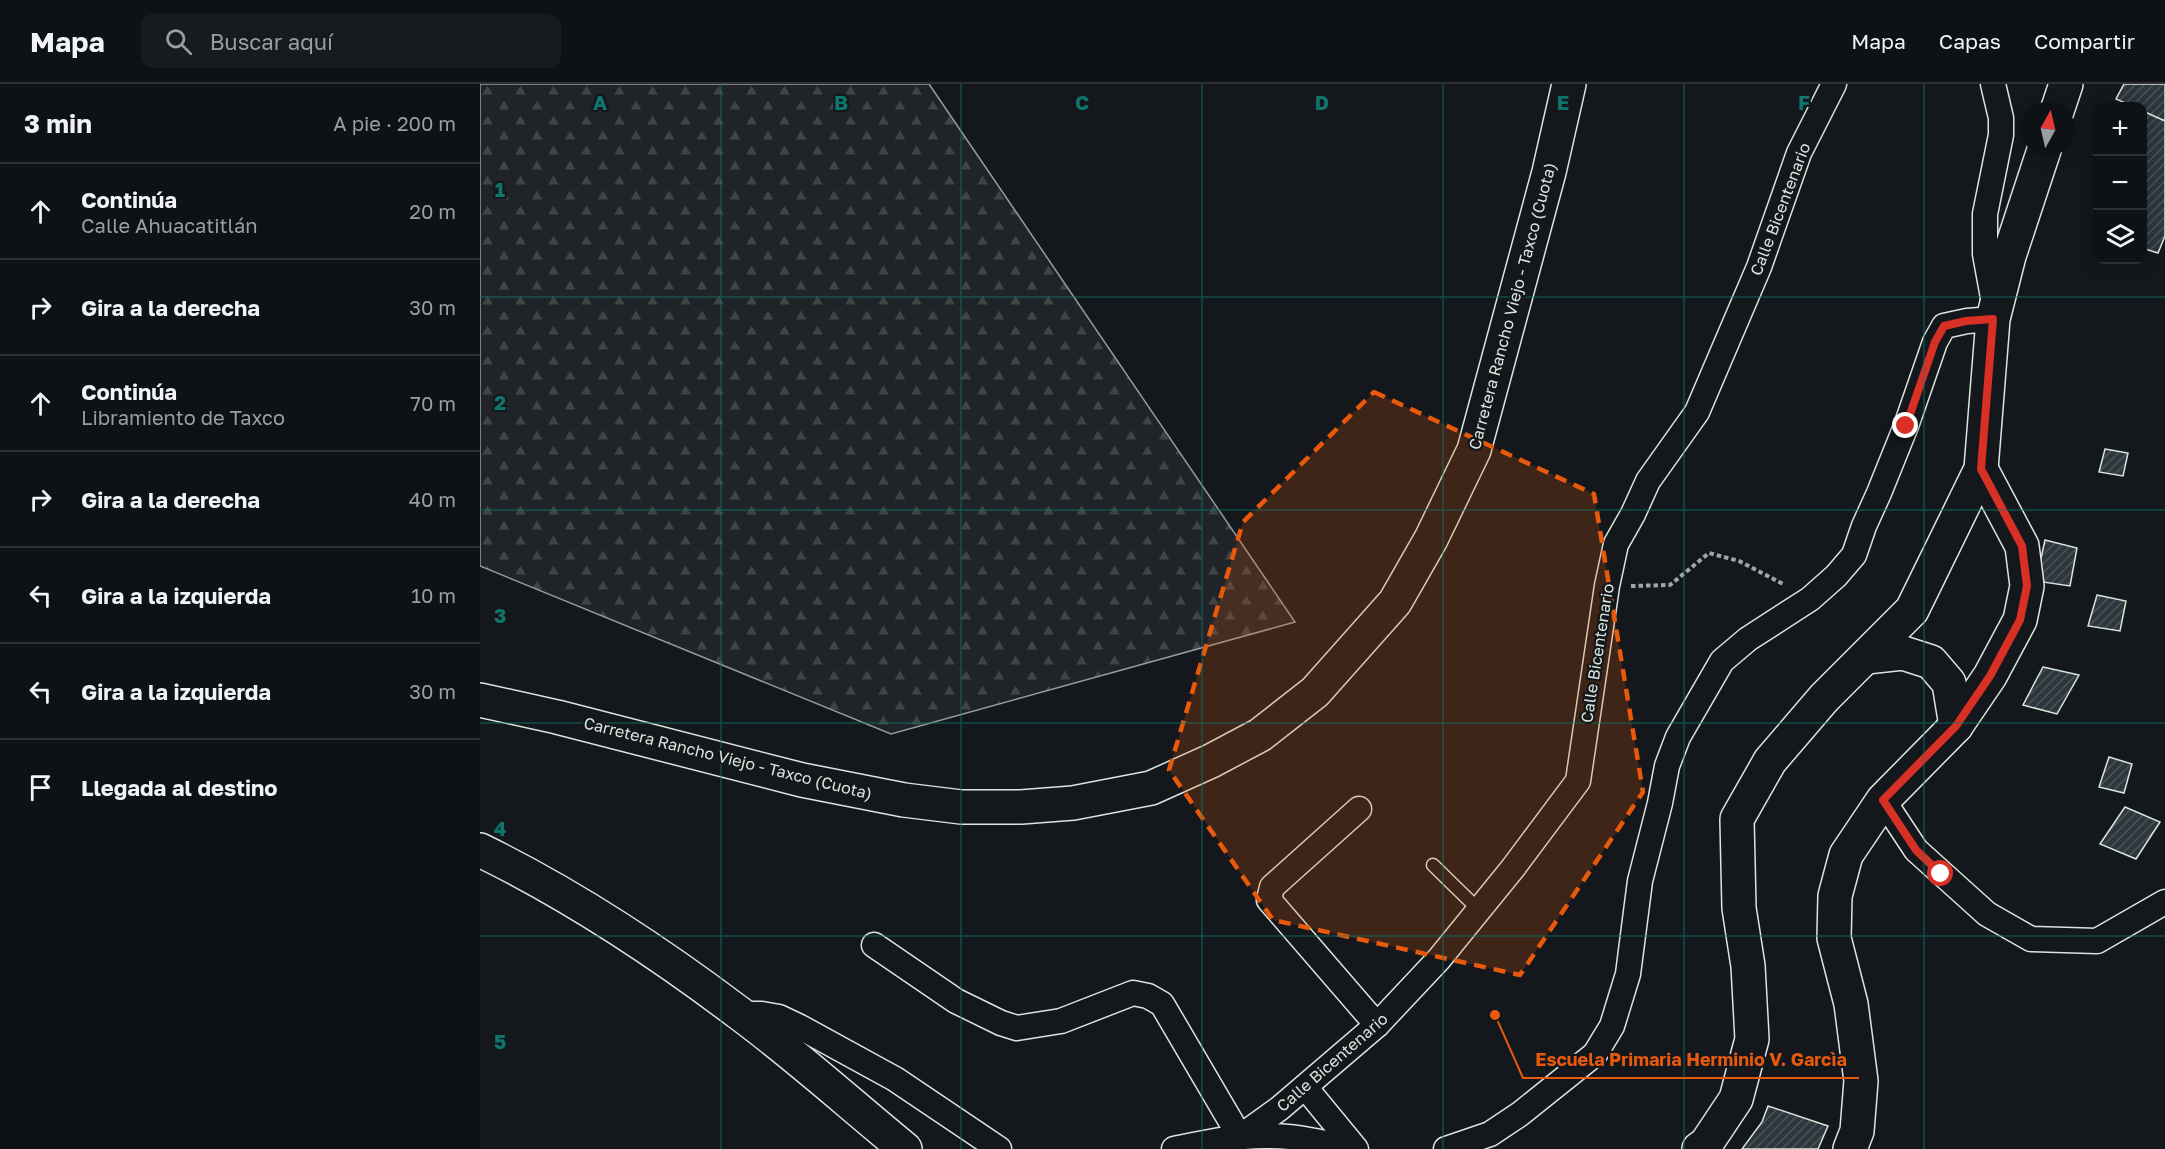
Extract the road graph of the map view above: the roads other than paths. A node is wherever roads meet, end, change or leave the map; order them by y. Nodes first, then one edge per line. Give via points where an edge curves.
1 (1569, 84) edge
2 (1834, 84) edge
3 (1993, 84) edge
4 (2066, 84) edge
5 (2060, 102) edge
6 (2042, 156) edge
7 (1994, 315) junction
8 (1981, 469) junction
9 (1866, 657) junction
10 (480, 684) edge
11 (480, 700) edge
12 (557, 717) junction
13 (1956, 726) junction
14 (1883, 800) junction
15 (1359, 808) dead end
16 (480, 850) edge
17 (1433, 865) dead end
18 (2165, 902) edge
19 (1479, 910) junction
20 (874, 945) dead end
21 (740, 1014) junction
22 (1377, 1025) junction
23 (1305, 1087) junction
24 (1240, 1137) junction
25 (905, 1149) edge
26 (999, 1149) edge
27 (1174, 1149) edge
28 (1354, 1149) edge
29 (1446, 1149) edge
30 (1699, 1149) edge
31 (1850, 1149) edge

1 - 12 main road, Carretera Rancho Viejo - Taxco (Cuota) via 1474,450 1395,602 1315,692 1260,735 1151,788 1073,803 961,807 802,780
2 - 19 street, Calle Bicentenario via 1799,153 1759,267 1697,412 1648,480 1616,544 1578,781
3 - 7 street via 2001,135 1985,214 1985,254
4 - 5 main road
6 - 7 main road
7 - 8 main road
7 - 29 street via 1944,326 1854,555 1810,599 1748,639 1722,661 1678,737 1667,766 1640,881 1628,974 1612,1026 1595,1054 1490,1134
8 - 9 main road via 1912,610
8 - 13 main road via 2022,546 2027,586 2020,620 1990,676
9 - 13 main road via 1903,653 1931,662 1949,683
9 - 30 main road via 1824,698 1770,761 1737,819 1739,908 1748,966 1752,1039 1736,1100
10 - 12 main road, Carretera Rancho Viejo - Taxco (Cuota)
11 - 12 main road, Carretera Rancho Viejo - Taxco (Cuota)
13 - 14 main road
14 - 18 street via 1916,850 1987,914 2031,939 2097,940
14 - 31 main road via 1845,855 1836,896 1834,938 1851,1004 1862,1081 1857,1131
15 - 22 street via 1272,887 1269,900
16 - 21 main road via 603,918
17 - 19 lane
19 - 22 street, Calle Bicentenario
20 - 24 street via 956,1001 1017,1028 1061,1021 1133,993 1148,996 1162,1004
21 - 25 main road
21 - 26 street via 779,1017 800,1027 895,1079
22 - 23 street, Calle Bicentenario
23 - 24 street, Calle Bicentenario
23 - 28 street
24 - 27 street
24 - 28 street via 1300,1139

